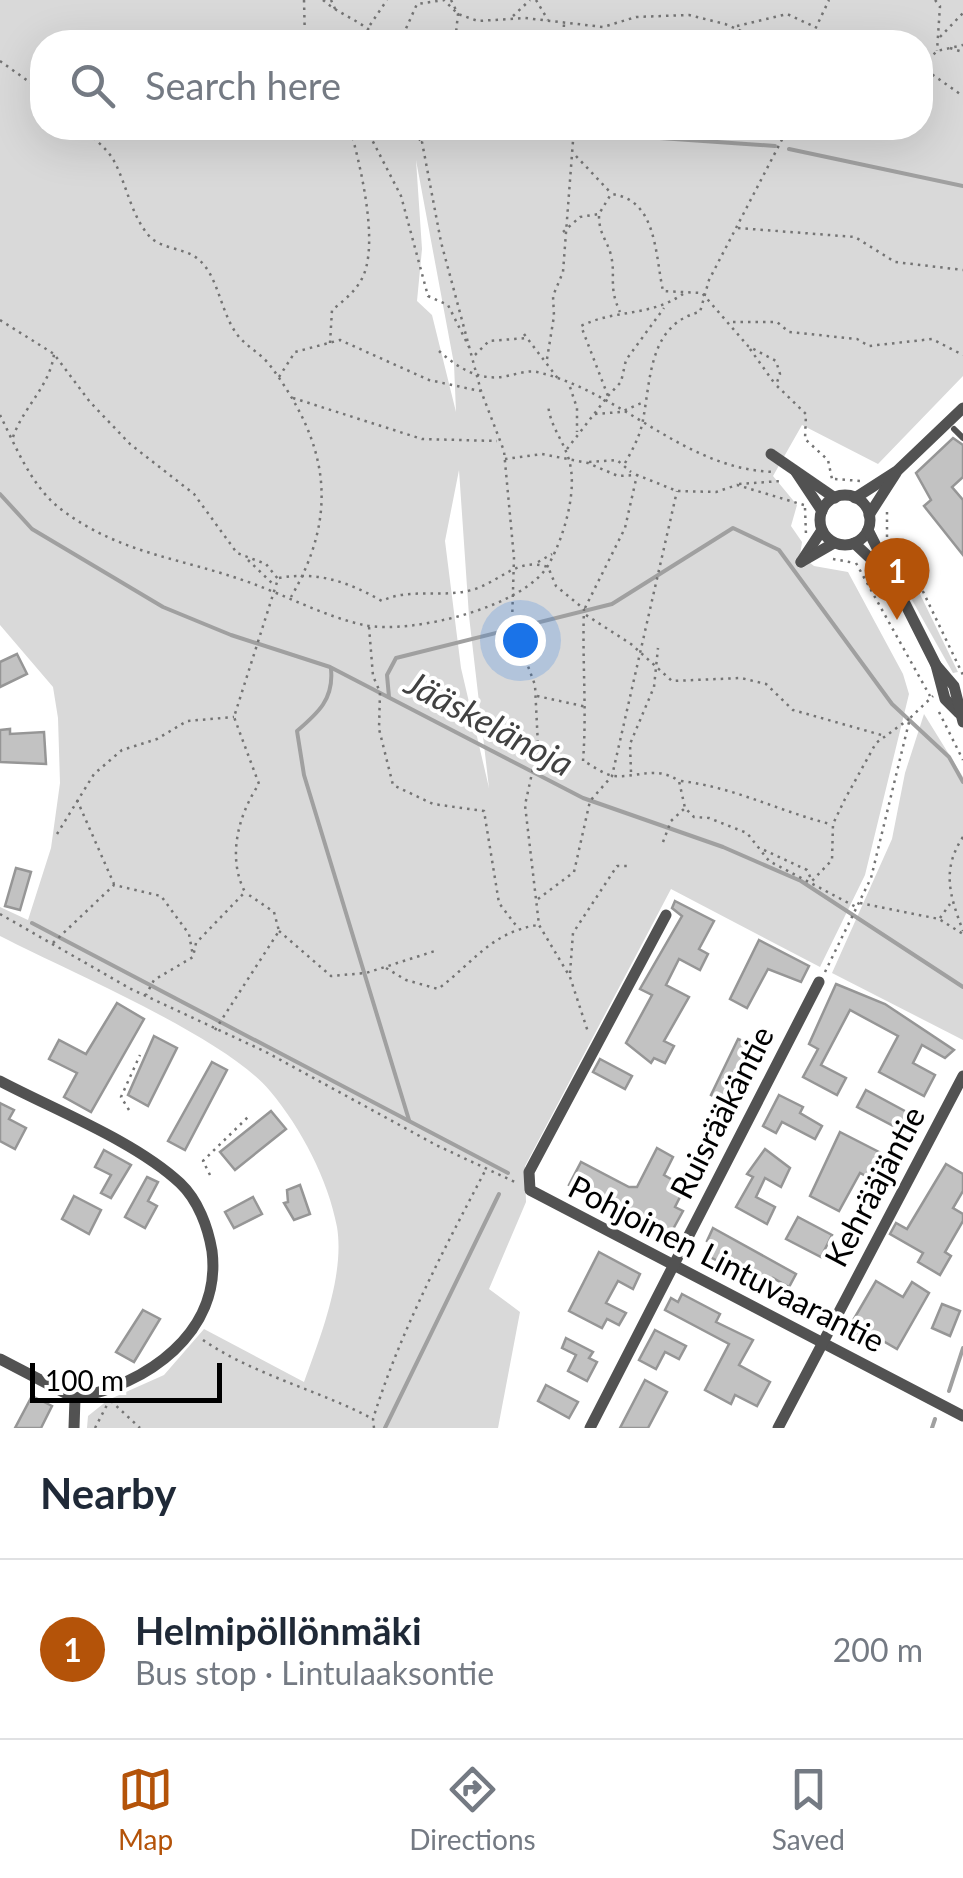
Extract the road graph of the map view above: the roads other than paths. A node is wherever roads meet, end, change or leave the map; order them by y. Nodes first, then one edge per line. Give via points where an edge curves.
1 (963, 408) edge
2 (954, 429) dead end
3 (963, 438) edge
4 (771, 454) dead end
5 (897, 471) junction
6 (796, 472) junction
7 (835, 498) junction
8 (856, 498) junction
9 (822, 511) junction
10 (869, 515) junction
11 (822, 530) junction
12 (868, 530) junction
13 (834, 543) junction
14 (854, 543) junction
15 (886, 573) junction
16 (961, 718) edge
17 (666, 914) dead end
18 (820, 982) road end
19 (963, 1076) edge
20 (0, 1082) edge
21 (673, 1265) junction
22 (823, 1344) junction
23 (0, 1360) edge
24 (76, 1398) junction
25 (963, 1416) edge
26 (74, 1428) edge
27 (590, 1428) edge
28 (778, 1428) edge

1 - 5 street
2 - 3 lane
4 - 6 street
5 - 8 street
5 - 10 street
6 - 7 street
6 - 9 street
7 - 8 street
7 - 9 street
8 - 10 street
9 - 11 street
10 - 12 street
11 - 13 street
11 - 13 street via 801,562
12 - 14 street
12 - 15 street
13 - 14 street
14 - 15 street
15 - 16 street via 936,665 945,699
17 - 21 street, Pohjoinen Lintuvaarantie via 537,1157 528,1186
18 - 21 street, Ruisrääkäntie
19 - 22 street, Kehrääjäntie
20 - 24 street via 153,1162 182,1185 210,1235 213,1263 203,1312 191,1332 113,1394
21 - 22 street, Pohjoinen Lintuvaarantie
21 - 27 street, Ruisrääkäntie
22 - 25 street, Pohjoinen Lintuvaarantie
22 - 28 street, Kehrääjäntie
23 - 24 street
24 - 26 street

